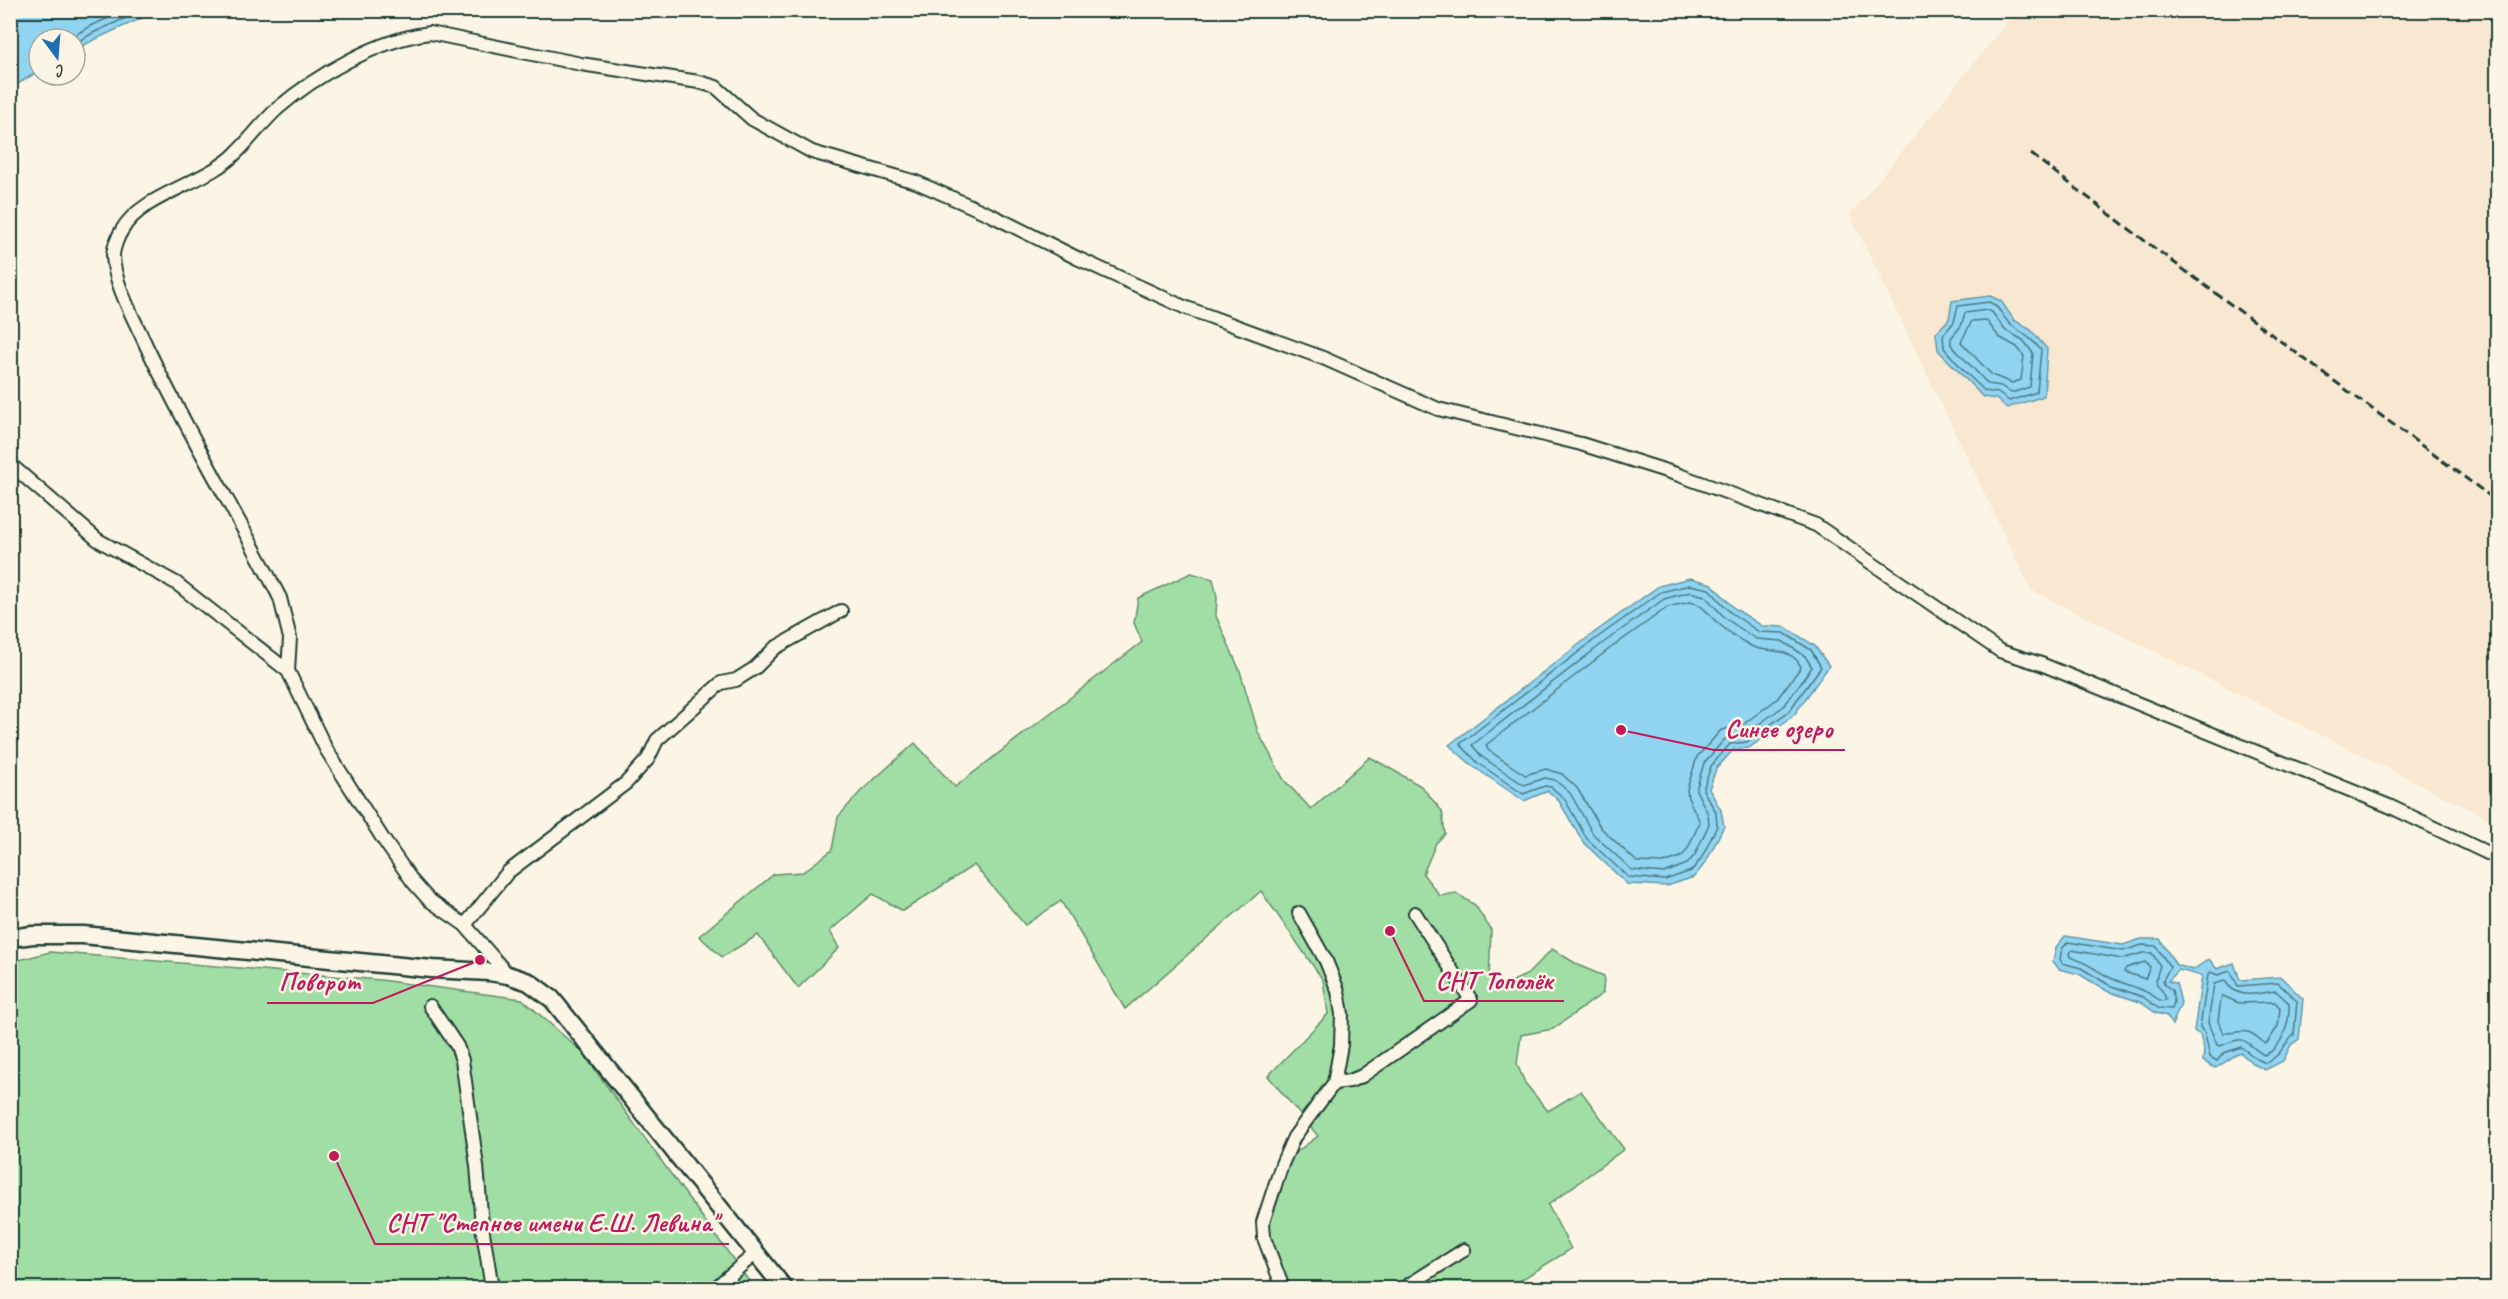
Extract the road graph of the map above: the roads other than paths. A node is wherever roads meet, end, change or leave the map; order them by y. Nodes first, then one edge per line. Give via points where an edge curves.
1 (10, 464) edge
2 (841, 611) dead end
3 (288, 671) junction
4 (2498, 858) edge
5 (1299, 913) dead end
6 (1415, 913) dead end
7 (465, 925) junction
8 (10, 938) edge
9 (508, 975) junction
10 (430, 1006) dead end
11 (1334, 1083) junction
12 (1464, 1250) dead end
13 (756, 1253) junction
14 (492, 1288) edge
15 (715, 1288) edge
16 (784, 1288) edge
17 (1283, 1288) edge
18 (1404, 1288) edge

1 - 3 street via 98,540 176,583
2 - 7 street via 775,648 736,680 721,683 657,740 648,759 626,783 508,872
3 - 4 street via 290,638 280,598 163,382 130,312 113,254 122,229 141,210 226,163 298,91 378,48 411,35 430,33 716,87 752,119 812,152 916,182 1184,307 1323,358 1438,409 1581,444 1816,525 2000,651 2041,664 2389,806
3 - 7 street via 326,749 383,839 429,900
5 - 11 street via 1338,991 1341,1045
6 - 11 street via 1471,1000 1362,1076
7 - 9 street
8 - 9 street via 33,934 94,936
9 - 13 street via 529,982 552,999
10 - 14 street via 462,1060
11 - 17 street via 1294,1137 1263,1222 1264,1238
12 - 18 street
13 - 15 street
13 - 16 street

